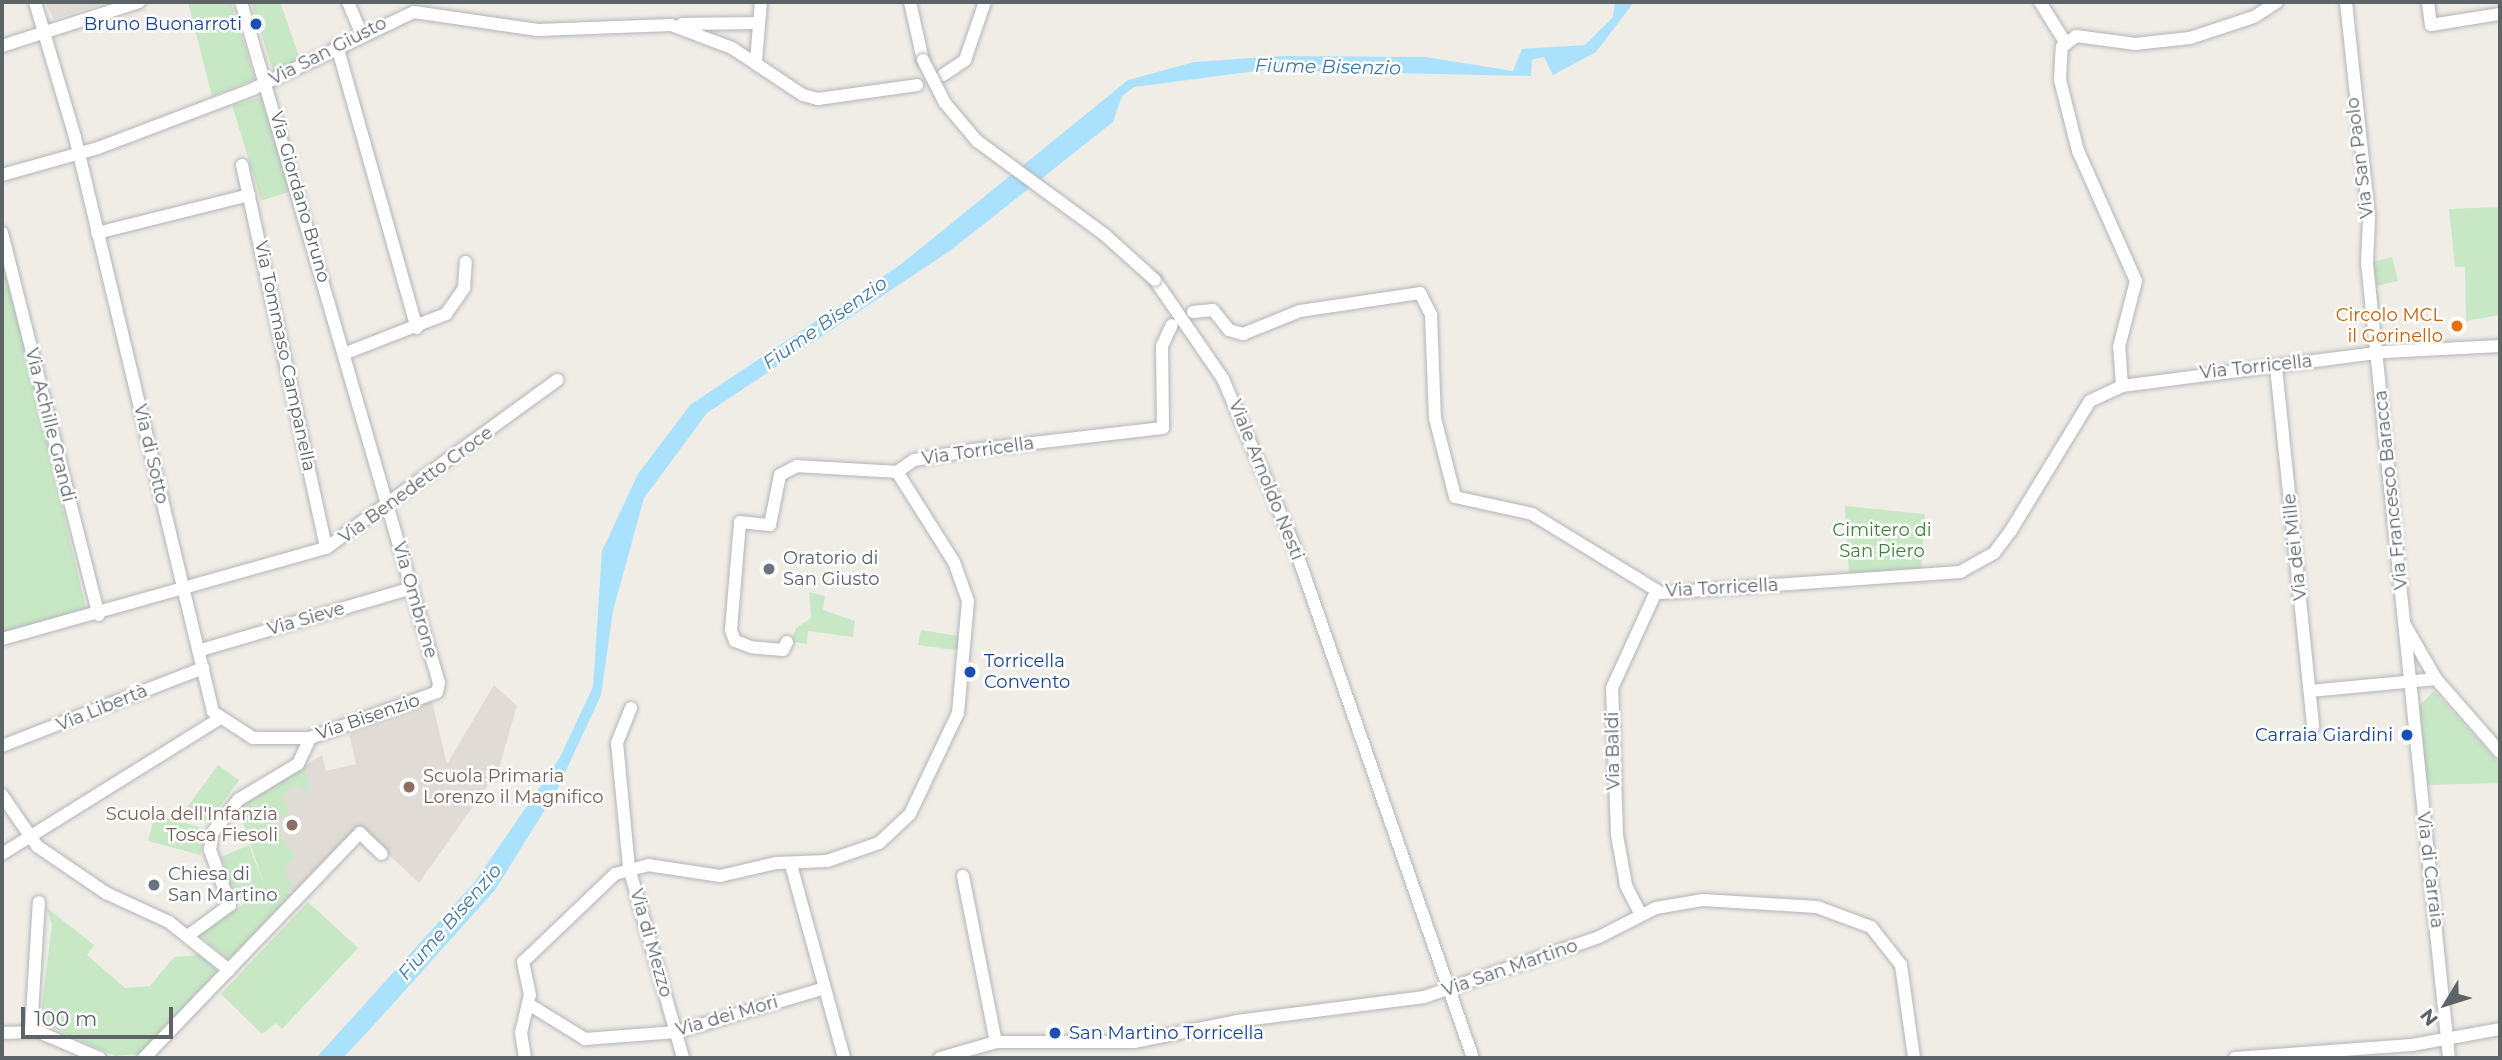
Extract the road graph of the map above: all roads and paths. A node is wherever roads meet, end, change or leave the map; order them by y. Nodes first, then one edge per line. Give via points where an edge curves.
1 (35, 2) edge
2 (139, 2) edge
3 (241, 2) edge
4 (348, 2) edge
5 (761, 2) edge
6 (910, 2) edge
7 (985, 2) edge
8 (2040, 2) edge
9 (2277, 2) edge
10 (2346, 2) edge
11 (2428, 2) edge
12 (2500, 14) edge
13 (759, 23) junction
14 (671, 24) junction
15 (44, 32) junction
16 (361, 33) junction
17 (2065, 41) junction
18 (2, 46) edge
19 (337, 46) junction
20 (757, 61) junction
21 (943, 75) dead end
22 (267, 84) junction
23 (917, 85) dead end
24 (98, 148) junction
25 (78, 152) junction
26 (242, 165) dead end
27 (2, 175) edge
28 (84, 187) junction
29 (249, 195) junction
30 (2, 233) edge
31 (97, 233) junction
32 (466, 262) dead end
33 (1193, 312) dead end
34 (1172, 326) dead end
35 (417, 328) junction
36 (2500, 346) edge
37 (346, 353) junction
38 (2376, 356) junction
39 (2276, 367) junction
40 (557, 380) dead end
41 (2122, 386) junction
42 (897, 472) junction
43 (387, 508) junction
44 (326, 548) junction
45 (412, 589) junction
46 (1656, 592) junction
47 (183, 593) junction
48 (99, 615) junction
49 (2405, 625) junction
50 (2, 639) edge
51 (787, 642) dead end
52 (201, 650) junction
53 (203, 668) junction
54 (2436, 679) junction
55 (2410, 681) junction
56 (2310, 691) junction
57 (437, 692) joint
58 (631, 708) dead end
59 (219, 719) junction
60 (2313, 727) dead end
61 (310, 737) junction
62 (2, 746) edge
63 (2500, 752) edge
64 (2, 795) edge
65 (28, 838) junction
66 (2, 853) edge
67 (382, 854) dead end
68 (791, 865) junction
69 (629, 868) junction
70 (963, 876) dead end
71 (38, 902) dead end
72 (1641, 915) junction
73 (189, 935) junction
74 (229, 970) junction
75 (821, 989) junction
76 (1449, 990) junction
77 (530, 1005) junction
78 (2500, 1029) edge
79 (31, 1031) junction
80 (677, 1032) junction
81 (2, 1033) edge
82 (2450, 1037) junction
83 (996, 1042) junction
84 (100, 1058) edge
85 (144, 1058) edge
86 (525, 1058) edge
87 (683, 1058) edge
88 (844, 1058) edge
89 (940, 1058) edge
90 (1473, 1058) edge
91 (1914, 1058) edge
92 (2235, 1058) edge
93 (2449, 1058) edge

1 - 15 street, Via di Sotto
2 - 15 street
3 - 22 street, Via Giordano Bruno
4 - 16 street
5 - 13 street
6 - 76 street, Viale Arnoldo Nesti, bridge via 923,60 945,103 977,141 1105,235 1155,280 1203,343 1254,450
7 - 21 street via 965,60
8 - 17 street
9 - 17 street via 2248,20 2190,38 2135,44 2080,35
10 - 38 street, Via San Paolo
11 - 12 street via 2431,25
13 - 14 street, Via San Giusto
13 - 20 street
14 - 16 street, Via San Giusto via 538,30 414,12
14 - 20 street, Via San Giusto
15 - 18 street
15 - 25 street, Via di Sotto
16 - 19 street, Via San Giusto
17 - 41 street via 2060,80 2078,151 2136,281 2119,347
19 - 22 street, Via San Giusto
19 - 35 street
20 - 23 street, Via San Giusto via 803,95 818,99
22 - 24 street, Via San Giusto
22 - 37 street, Via Giordano Bruno
24 - 25 street, Via San Giusto
24 - 28 street
25 - 27 street, Via San Giusto
25 - 28 street, Via di Sotto
26 - 29 street, Via Tommaso Campanella
28 - 31 street, Via di Sotto
29 - 31 street
29 - 44 street, Via Tommaso Campanella
30 - 48 street, Via Achille Grandi
31 - 47 street, Via di Sotto
32 - 35 street via 457,304
33 - 46 street, Via Torricella via 1213,310 1229,330 1242,334 1300,311 1420,293 1431,315 1435,418 1455,498 1532,514 1625,565
34 - 42 street, Via Torricella via 1162,346 1163,428 961,452 907,462
35 - 37 street
36 - 38 street, Via Torricella
37 - 43 street, Via Giordano Bruno
38 - 39 street, Via Torricella
38 - 49 street, Via Francesco Baracca
39 - 41 street, Via Torricella
39 - 56 street, Via dei Mille
40 - 43 street, Via Benedetto Croce
41 - 46 street, Via Torricella via 2090,401 2010,532 1994,553 1960,572
42 - 51 street via 797,466 780,475 770,525 740,522 731,630 735,641 783,650
42 - 68 street via 966,589 958,713 919,799 890,836 852,855
43 - 44 street, Via Benedetto Croce
43 - 45 street, Via Ombrone
44 - 47 street, Via Benedetto Croce
45 - 52 street, Via Sieve
45 - 57 street, Via Ombrone
46 - 72 street, Via Baldi via 1612,688 1617,835 1626,885
47 - 48 street, Via Benedetto Croce
47 - 52 street, Via di Sotto
48 - 50 street, Via Benedetto Croce
49 - 54 street, Via Francesco Baracca
49 - 55 street, Via Francesco Baracca
52 - 53 street, Via di Sotto
53 - 59 street, Via di Sotto
53 - 62 street, Via Libertà
54 - 55 street
54 - 63 street, Via Francesco Baracca
55 - 56 street
55 - 82 street, Via di Carraia
56 - 60 street, Via dei Mille
57 - 61 street, Via Bisenzio
58 - 69 street, Via di Mezzo via 617,743
59 - 61 street, Via Bisenzio via 258,740
59 - 65 street
61 - 73 street via 298,764 238,800 213,832 210,850 230,905
64 - 65 street
65 - 66 street
65 - 73 street via 106,893
67 - 74 street via 360,833
68 - 69 street via 720,876
68 - 75 street
69 - 77 street via 605,882 527,954 523,968
69 - 80 street, Via di Mezzo
70 - 83 street
71 - 79 street
72 - 76 street, Via San Martino
72 - 91 street, Via San Martino via 1703,900 1817,907 1859,921 1879,934 1901,965
73 - 74 street
74 - 85 street
75 - 80 street, Via dei Mori
75 - 88 street
76 - 83 street, Via San Martino via 1134,1042
76 - 90 street, Viale Arnoldo Nesti
77 - 80 street, Via dei Mori via 585,1039
77 - 86 street via 521,1033
78 - 82 street
79 - 81 street
79 - 84 street
80 - 87 street, Via di Mezzo
82 - 92 street
82 - 93 street, Via di Carraia
83 - 89 street, Via San Martino

